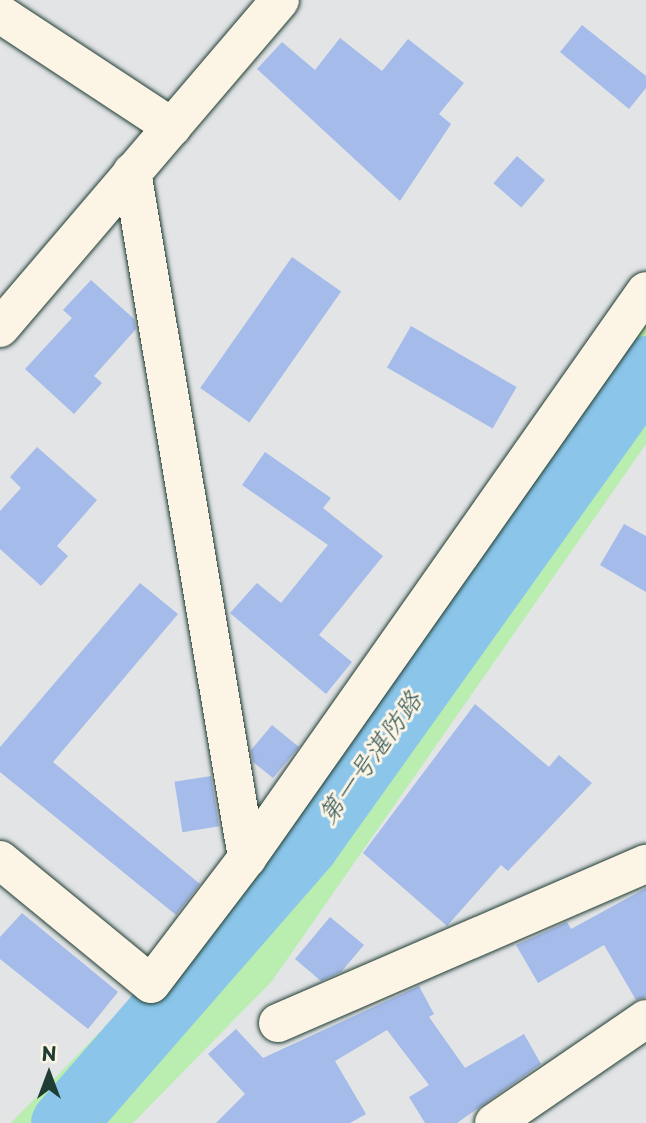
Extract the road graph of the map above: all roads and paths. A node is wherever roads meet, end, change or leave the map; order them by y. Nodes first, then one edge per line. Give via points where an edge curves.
1 (280, 0) edge
2 (0, 14) edge
3 (172, 127) junction
4 (132, 172) junction
5 (646, 291) edge
6 (0, 328) edge
7 (247, 858) junction
8 (0, 860) edge
9 (646, 864) edge
10 (646, 1019) edge
11 (278, 1023) dead end
12 (494, 1123) edge

1 - 3 street
2 - 3 street
3 - 4 street
4 - 6 street
4 - 7 street
5 - 7 street
7 - 8 street via 151,984
9 - 11 street
10 - 12 street

